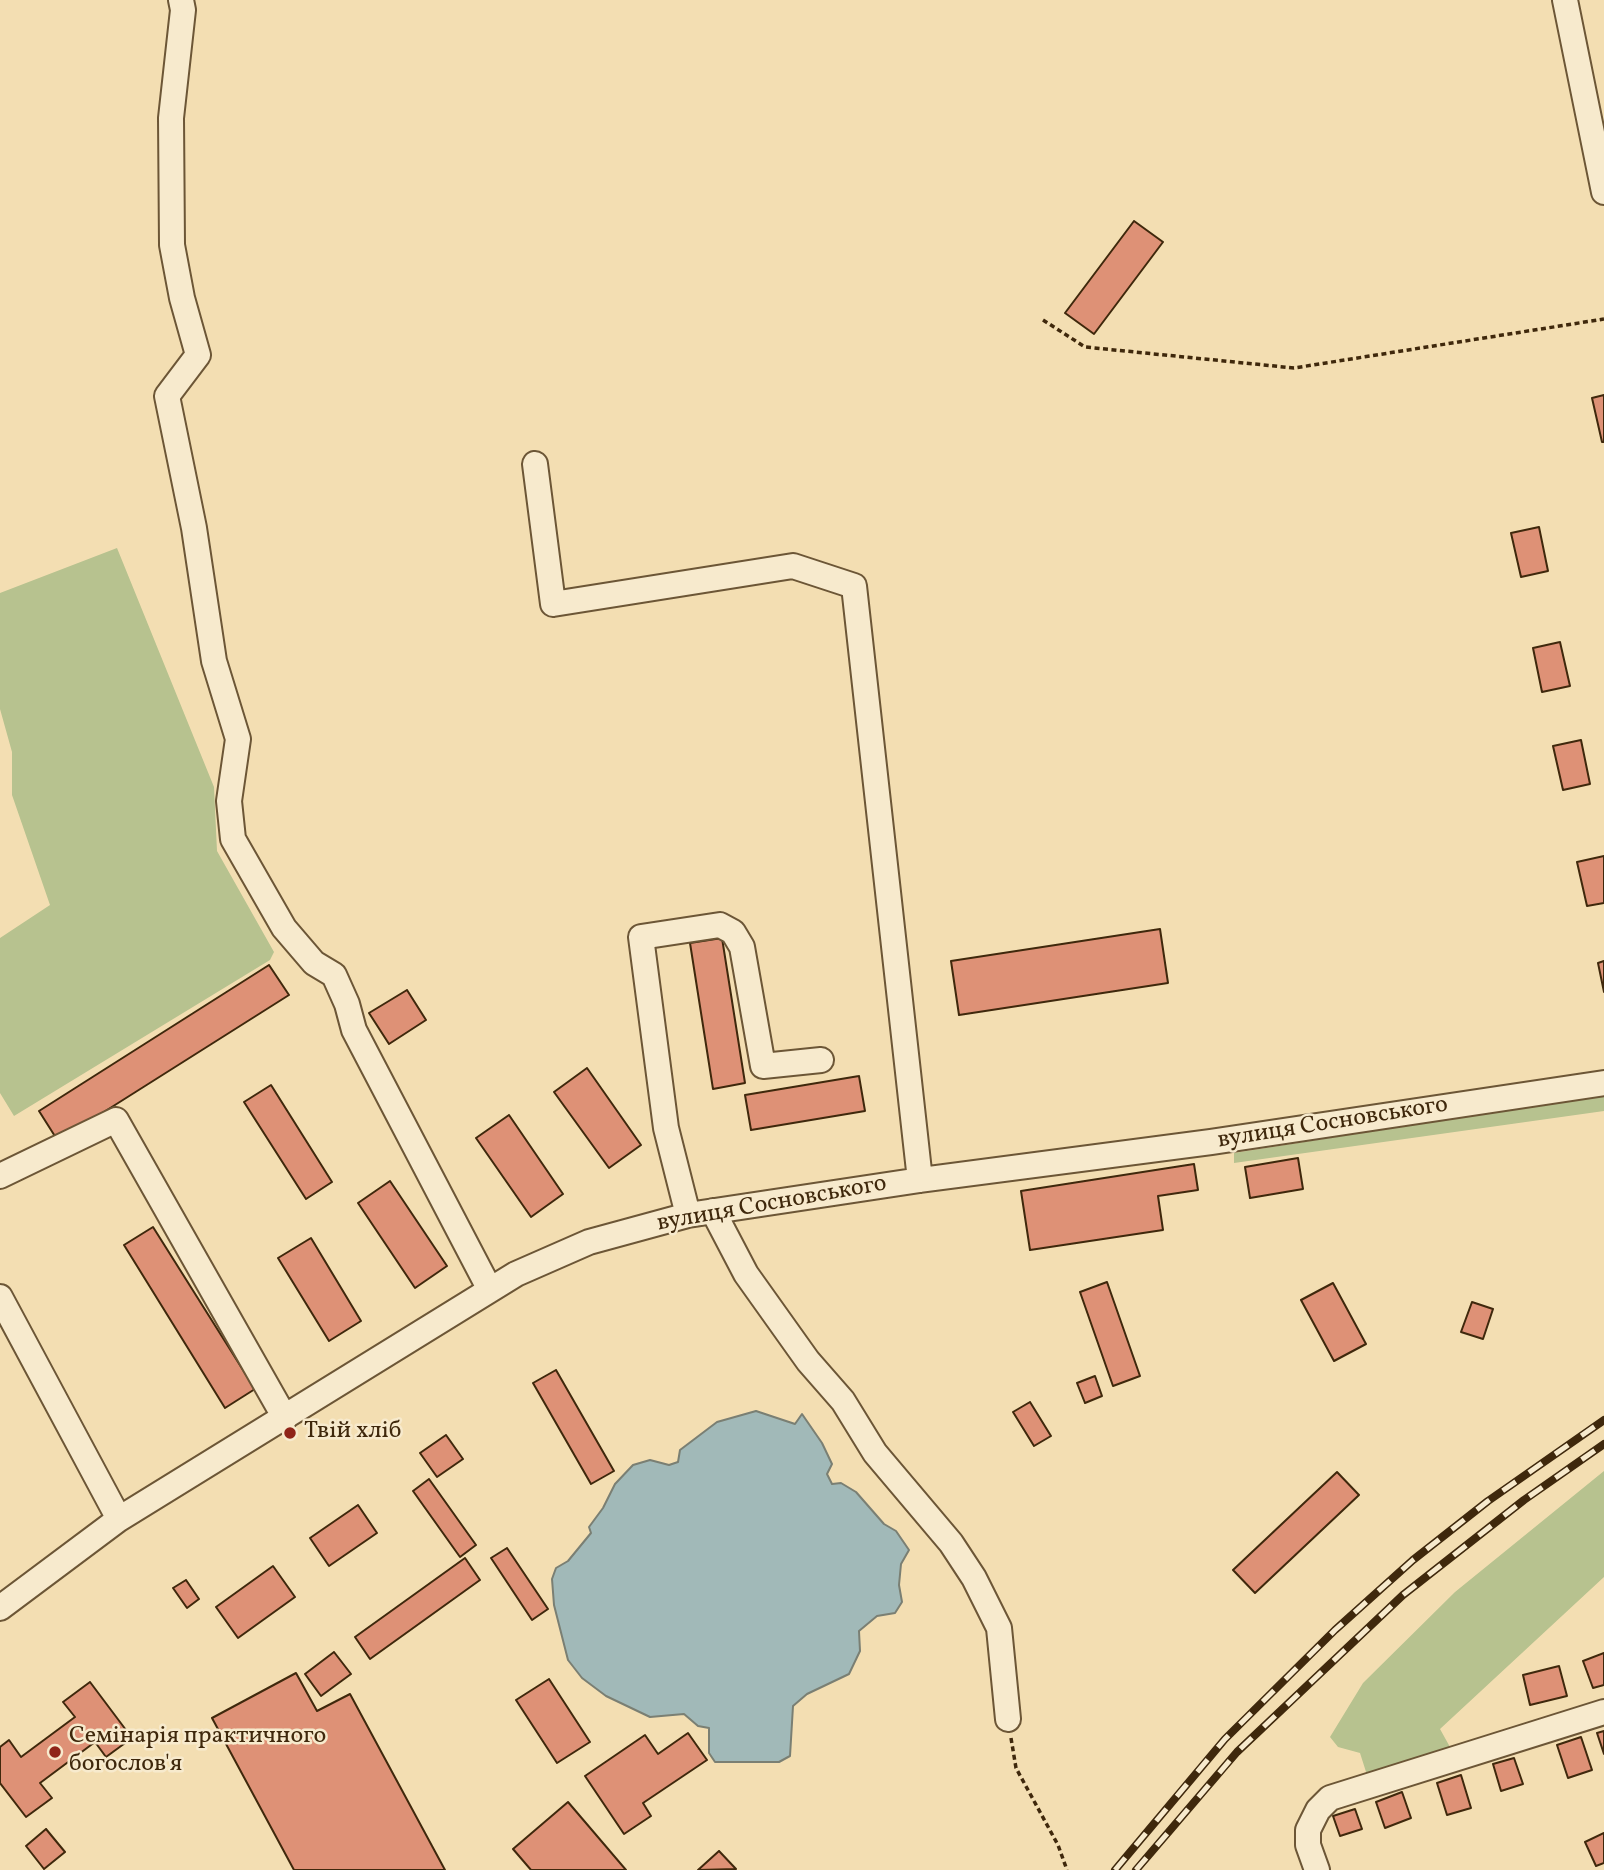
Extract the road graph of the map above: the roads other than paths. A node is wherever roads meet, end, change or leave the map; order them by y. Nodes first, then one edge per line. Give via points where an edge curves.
1 (181, 0) edge
2 (1566, 0) edge
3 (1604, 192) edge
4 (535, 464) dead end
5 (821, 1060) dead end
6 (1604, 1083) edge
7 (0, 1176) edge
8 (920, 1180) junction
9 (713, 1211) junction
10 (688, 1214) junction
11 (490, 1290) junction
12 (0, 1297) edge
13 (285, 1418) junction
14 (119, 1519) junction
15 (0, 1608) edge
16 (1604, 1712) edge
17 (1008, 1719) road end
18 (1317, 1870) edge

1 - 11 street via 172,118 172,245 198,355 167,396 194,528 214,661 237,739 229,801 233,839 284,929 314,963 334,975 354,1030
2 - 3 street
4 - 8 street via 553,604 793,566 854,586
5 - 10 street via 763,1066 742,947 733,932 720,925 641,937 666,1128
6 - 8 street, вулиця Сосновського
7 - 13 street via 116,1120
8 - 9 street, вулиця Сосновського
9 - 10 street, вулиця Сосновського
9 - 17 street via 746,1274 974,1578 999,1628
10 - 11 street, вулиця Сосновського via 589,1242
11 - 13 street, вулиця Сосновського
12 - 14 street
13 - 14 street, вулиця Сосновського
14 - 15 street, вулиця Сосновського
16 - 18 street via 1330,1798 1308,1830

